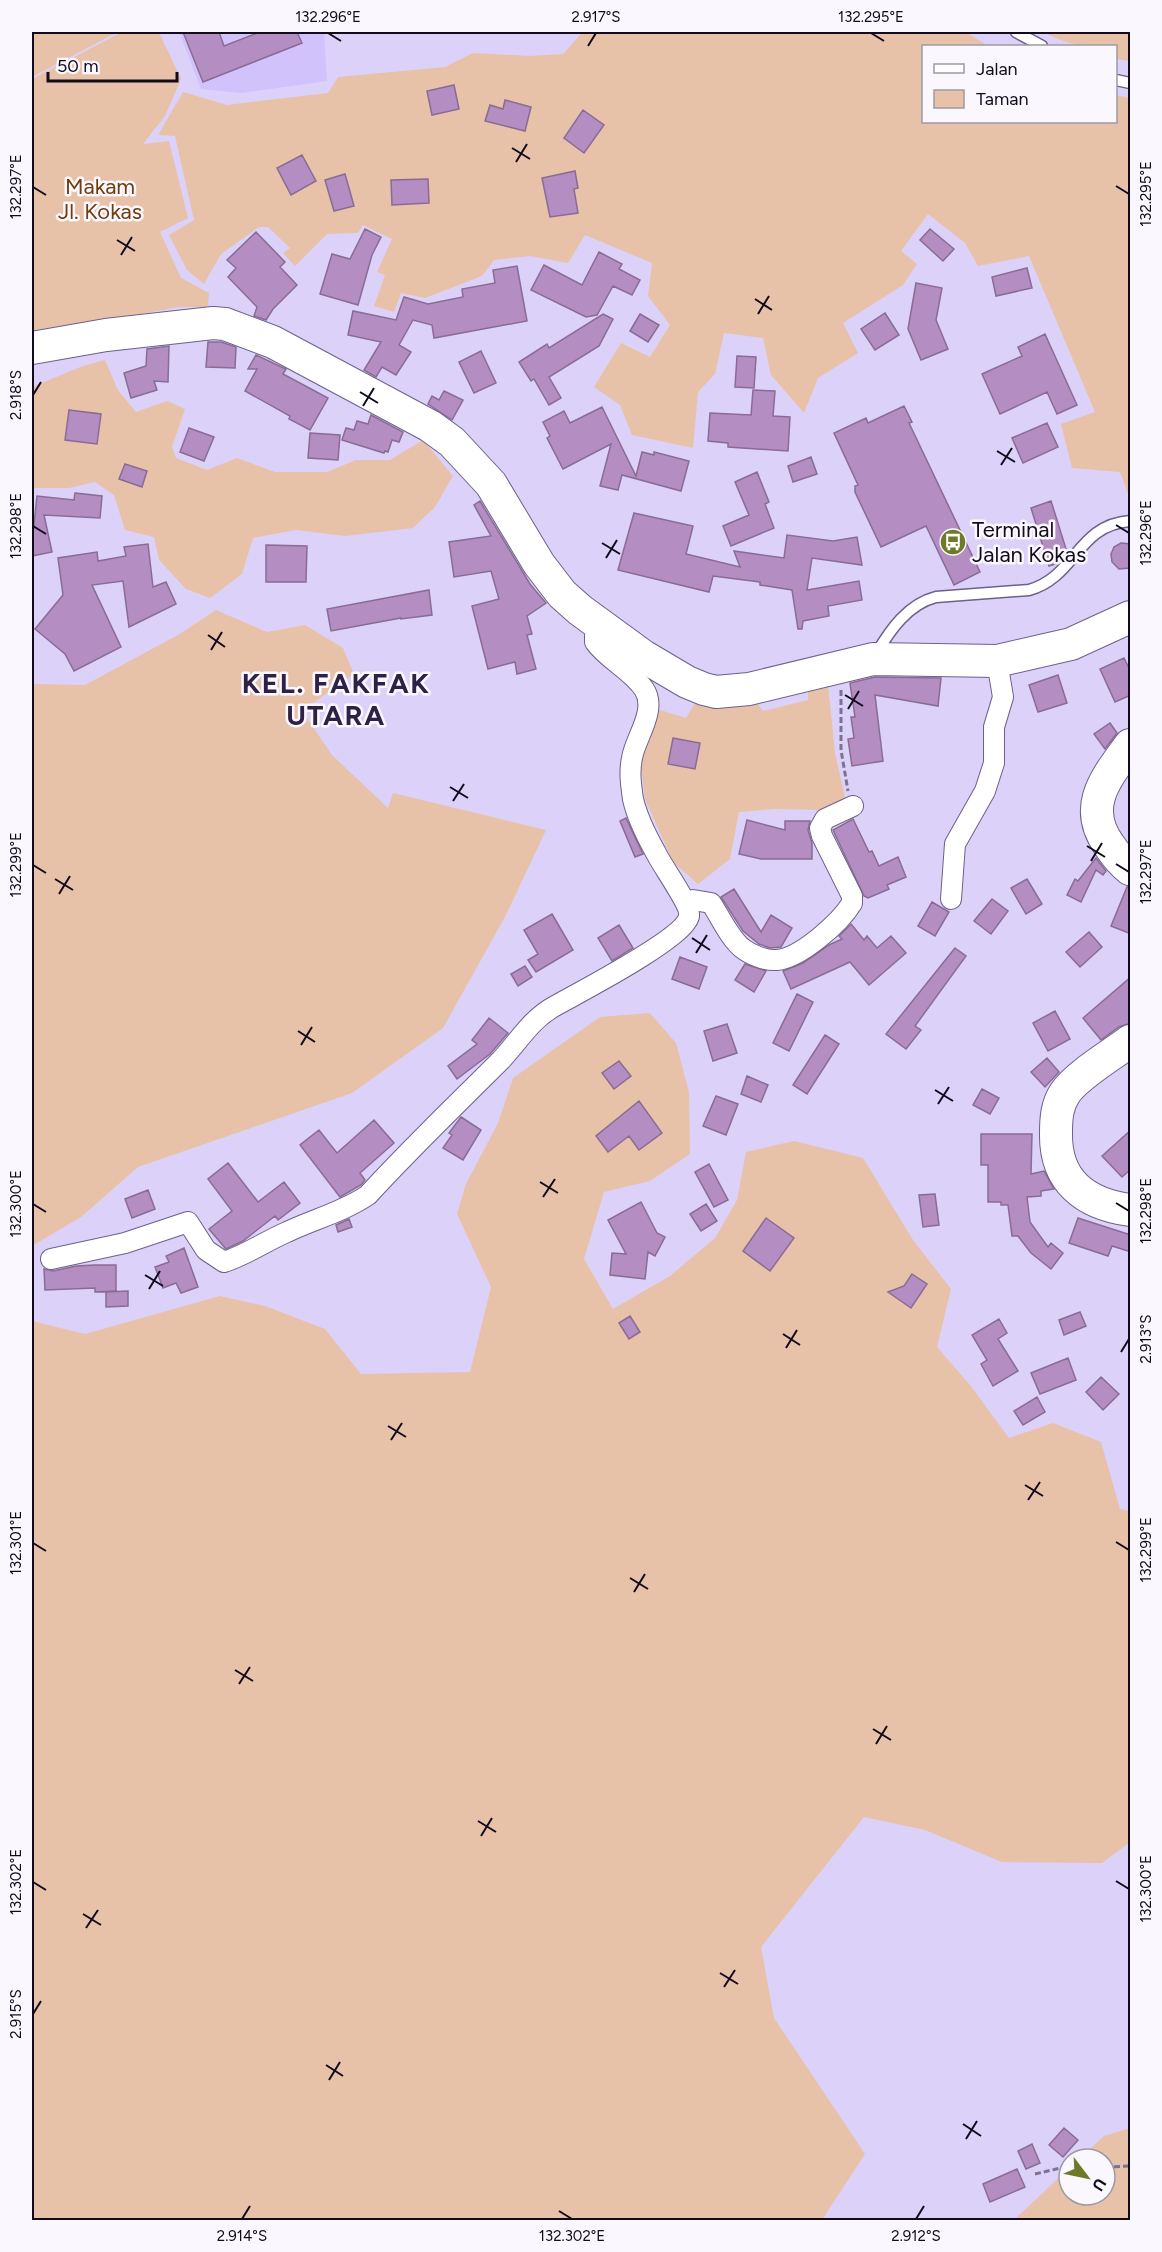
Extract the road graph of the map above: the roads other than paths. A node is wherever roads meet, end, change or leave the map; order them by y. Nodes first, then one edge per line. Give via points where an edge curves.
1 (1016, 32) edge
2 (1040, 45) edge
3 (32, 348) edge
4 (1131, 521) edge
5 (1131, 617) edge
6 (601, 624) junction
7 (873, 659) junction
8 (997, 661) junction
9 (1131, 745) edge
10 (853, 806) road end
11 (1131, 869) edge
12 (951, 899) dead end
13 (686, 902) junction
14 (1131, 1041) edge
15 (1131, 1210) edge
16 (51, 1259) dead end

1 - 2 lane
3 - 6 main road via 213,323 273,342 430,426 452,442 491,484 539,564 562,594
4 - 7 lane via 1098,530 1042,586 936,597 916,605 901,619
5 - 8 main road via 1071,644
6 - 7 main road via 643,656 687,682 716,692 748,689
6 - 13 street via 595,642 646,693 646,719 630,768 635,806 655,852
7 - 8 main road
8 - 12 street via 1003,694 994,727 994,763 985,791 956,844
9 - 11 main road via 1102,788 1096,810 1103,837
10 - 13 street via 825,819 820,828 852,903 809,946 777,960 761,958 737,944 711,903
13 - 16 street via 686,924 660,945 543,1012 368,1196 356,1203 224,1262 206,1250 188,1222 125,1243
14 - 15 main road via 1064,1094 1056,1116 1055,1145 1062,1168 1075,1188 1109,1207

